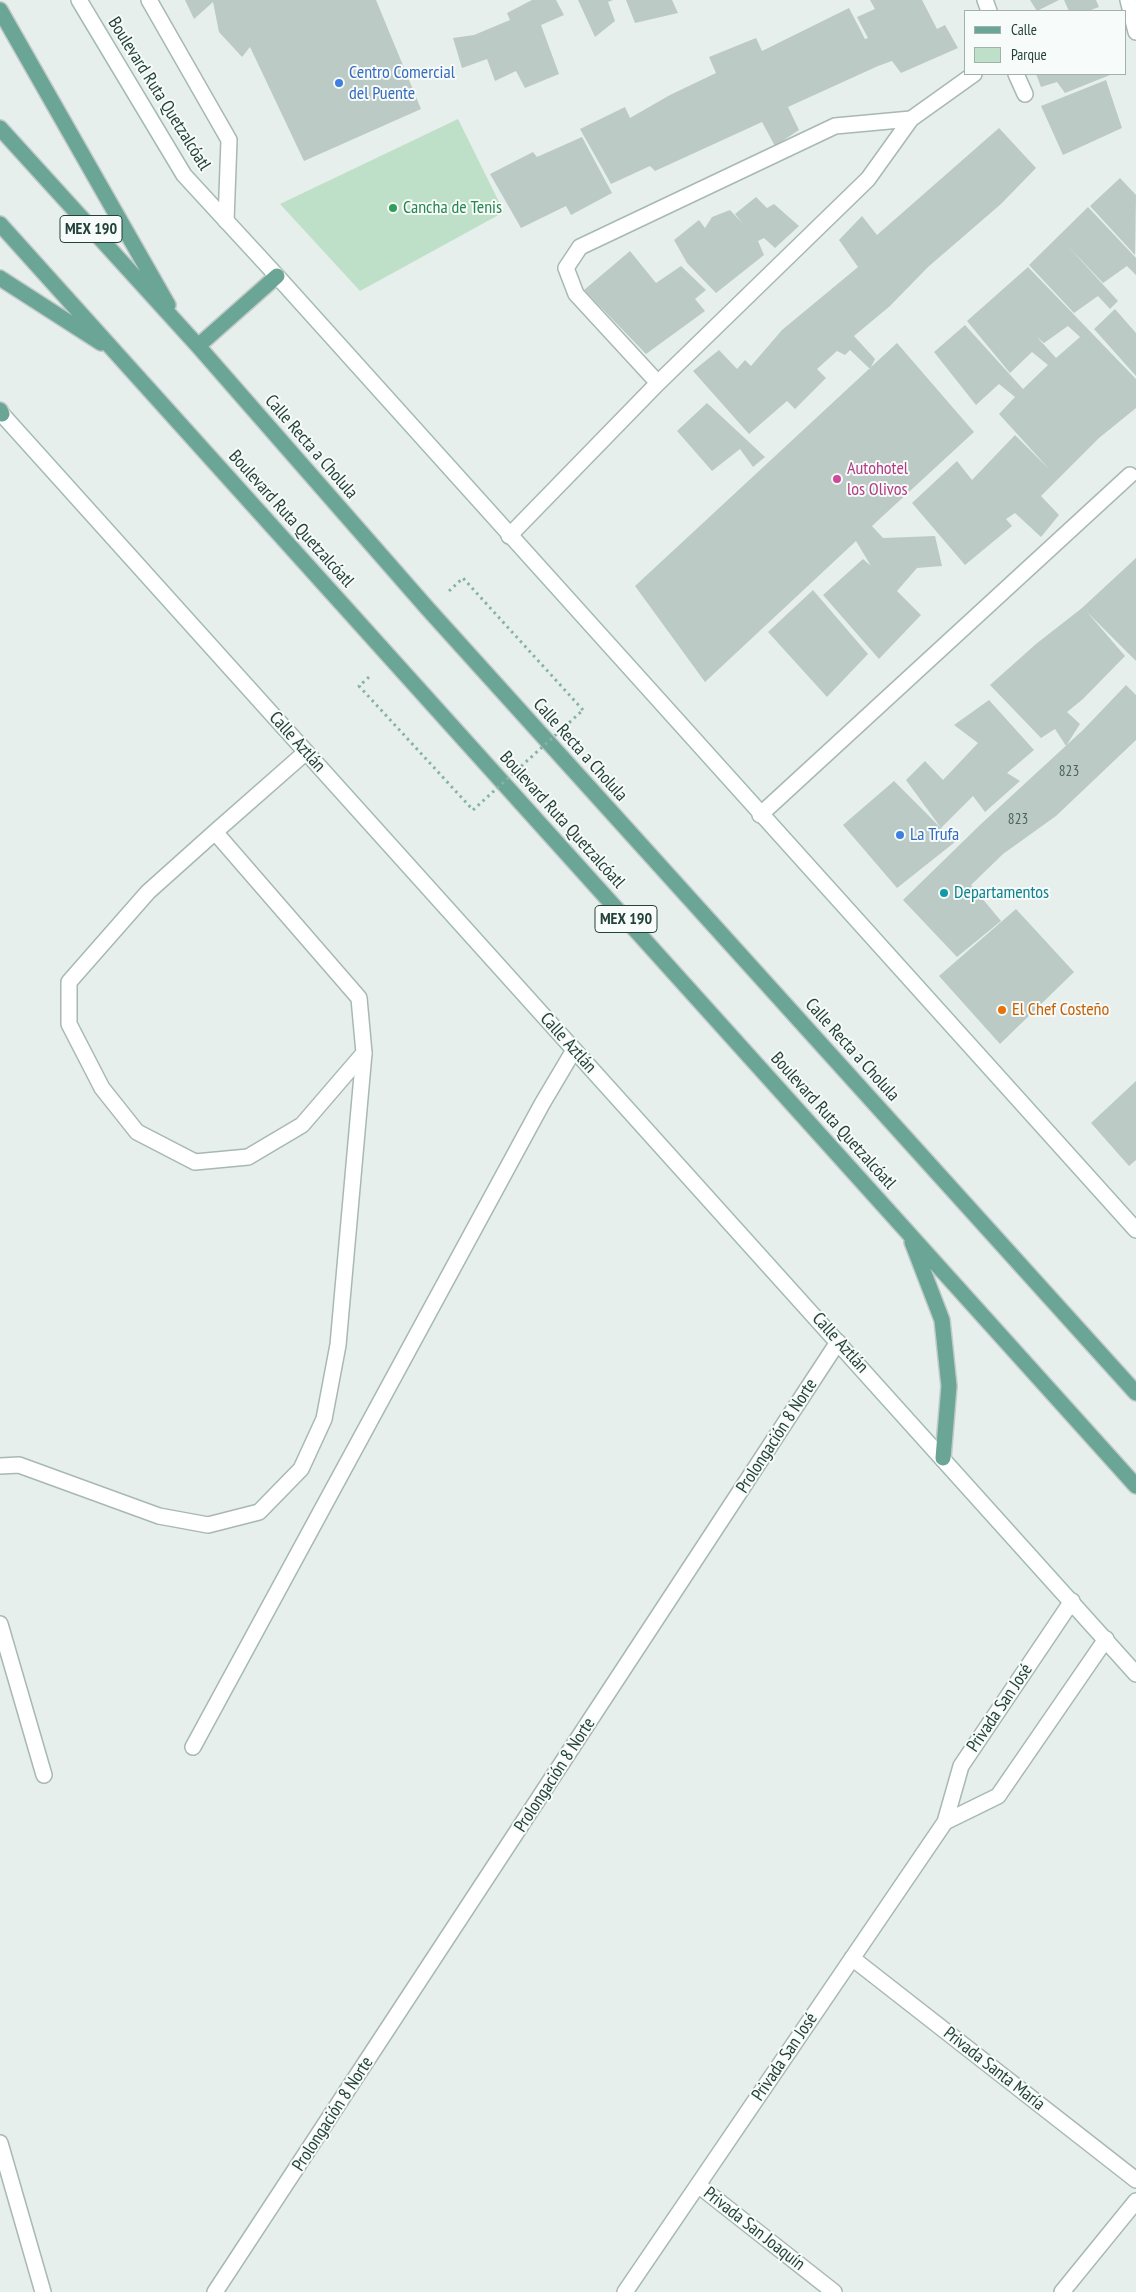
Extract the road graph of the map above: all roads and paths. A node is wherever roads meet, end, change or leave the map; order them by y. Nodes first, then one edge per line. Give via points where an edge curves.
1 (79, 0) edge
2 (149, 0) edge
3 (1128, 0) edge
4 (0, 10) edge
5 (1136, 32) edge
6 (973, 75) edge
7 (1016, 75) edge
8 (1024, 94) dead end
9 (911, 119) junction
10 (0, 128) edge
11 (226, 221) junction
12 (0, 224) edge
13 (277, 276) junction
14 (0, 278) edge
15 (183, 330) junction
16 (198, 346) junction
17 (115, 352) junction
18 (658, 383) junction
19 (1, 412) edge
20 (1130, 475) dead end
21 (509, 536) junction
22 (463, 578) dead end
23 (359, 686) dead end
24 (306, 752) junction
25 (760, 815) junction
26 (215, 832) junction
27 (574, 1050) junction
28 (364, 1053) junction
29 (1136, 1230) edge
30 (909, 1234) junction
31 (838, 1342) junction
32 (1136, 1393) edge
33 (943, 1458) junction
34 (0, 1466) edge
35 (1136, 1486) edge
36 (1072, 1601) junction
37 (0, 1624) edge
38 (1106, 1639) junction
39 (1136, 1674) edge
40 (193, 1747) dead end
41 (44, 1775) dead end
42 (945, 1822) junction
43 (852, 1958) junction
44 (0, 2143) edge
45 (4, 2172) edge
46 (1136, 2180) edge
47 (698, 2185) junction
48 (1136, 2201) edge
49 (43, 2292) edge
50 (215, 2292) edge
51 (625, 2292) edge
52 (834, 2292) edge
53 (1062, 2292) edge

1 - 11 street, Boulevard Ruta Quetzalcóatl via 184,175
2 - 11 street via 229,140
3 - 5 street
4 - 15 main road
6 - 9 street
7 - 8 street
9 - 18 street via 868,179
9 - 18 street via 835,126 580,247 566,268 576,294
10 - 15 main road, Calle Recta a Cholula / MEX 190
11 - 13 street, Boulevard Ruta Quetzalcóatl
12 - 17 main road, Boulevard Ruta Quetzalcóatl / MEX 190
13 - 16 main road
13 - 21 street, Boulevard Ruta Quetzalcóatl
14 - 17 main road
15 - 16 main road, Calle Recta a Cholula / MEX 190
16 - 32 main road, Calle Recta a Cholula / MEX 190 via 434,617
17 - 30 main road, Boulevard Ruta Quetzalcóatl / MEX 190
18 - 21 street
19 - 24 street, Calle Aztlán
20 - 25 street
21 - 25 street, Boulevard Ruta Quetzalcóatl
22 - 23 path, bridge via 583,710 473,810
24 - 26 street
24 - 27 street, Calle Aztlán
25 - 29 street, Boulevard Ruta Quetzalcóatl
26 - 28 street via 359,998
26 - 28 street via 148,892 69,982 69,1024 102,1088 137,1132 195,1162 248,1157 302,1125
27 - 31 street, Calle Aztlán
27 - 40 street
28 - 34 street via 338,1346 324,1419 301,1469 259,1512 208,1526 159,1516 19,1465
30 - 33 main road via 942,1320 949,1386
30 - 35 main road, Boulevard Ruta Quetzalcóatl / MEX 190
31 - 33 street, Calle Aztlán
31 - 50 street, Prolongación 8 Norte
33 - 36 street, Calle Aztlán
36 - 38 street, Calle Aztlán
36 - 42 street, Privada San José via 962,1766
37 - 41 street
38 - 39 street, Calle Aztlán
38 - 42 street, Privada San José via 998,1796
42 - 43 street, Privada San José
43 - 46 street, Privada Santa María
43 - 47 street, Privada San José
44 - 45 street
45 - 49 street
47 - 51 street, Privada San José
47 - 52 street, Privada San Joaquín
48 - 53 street

